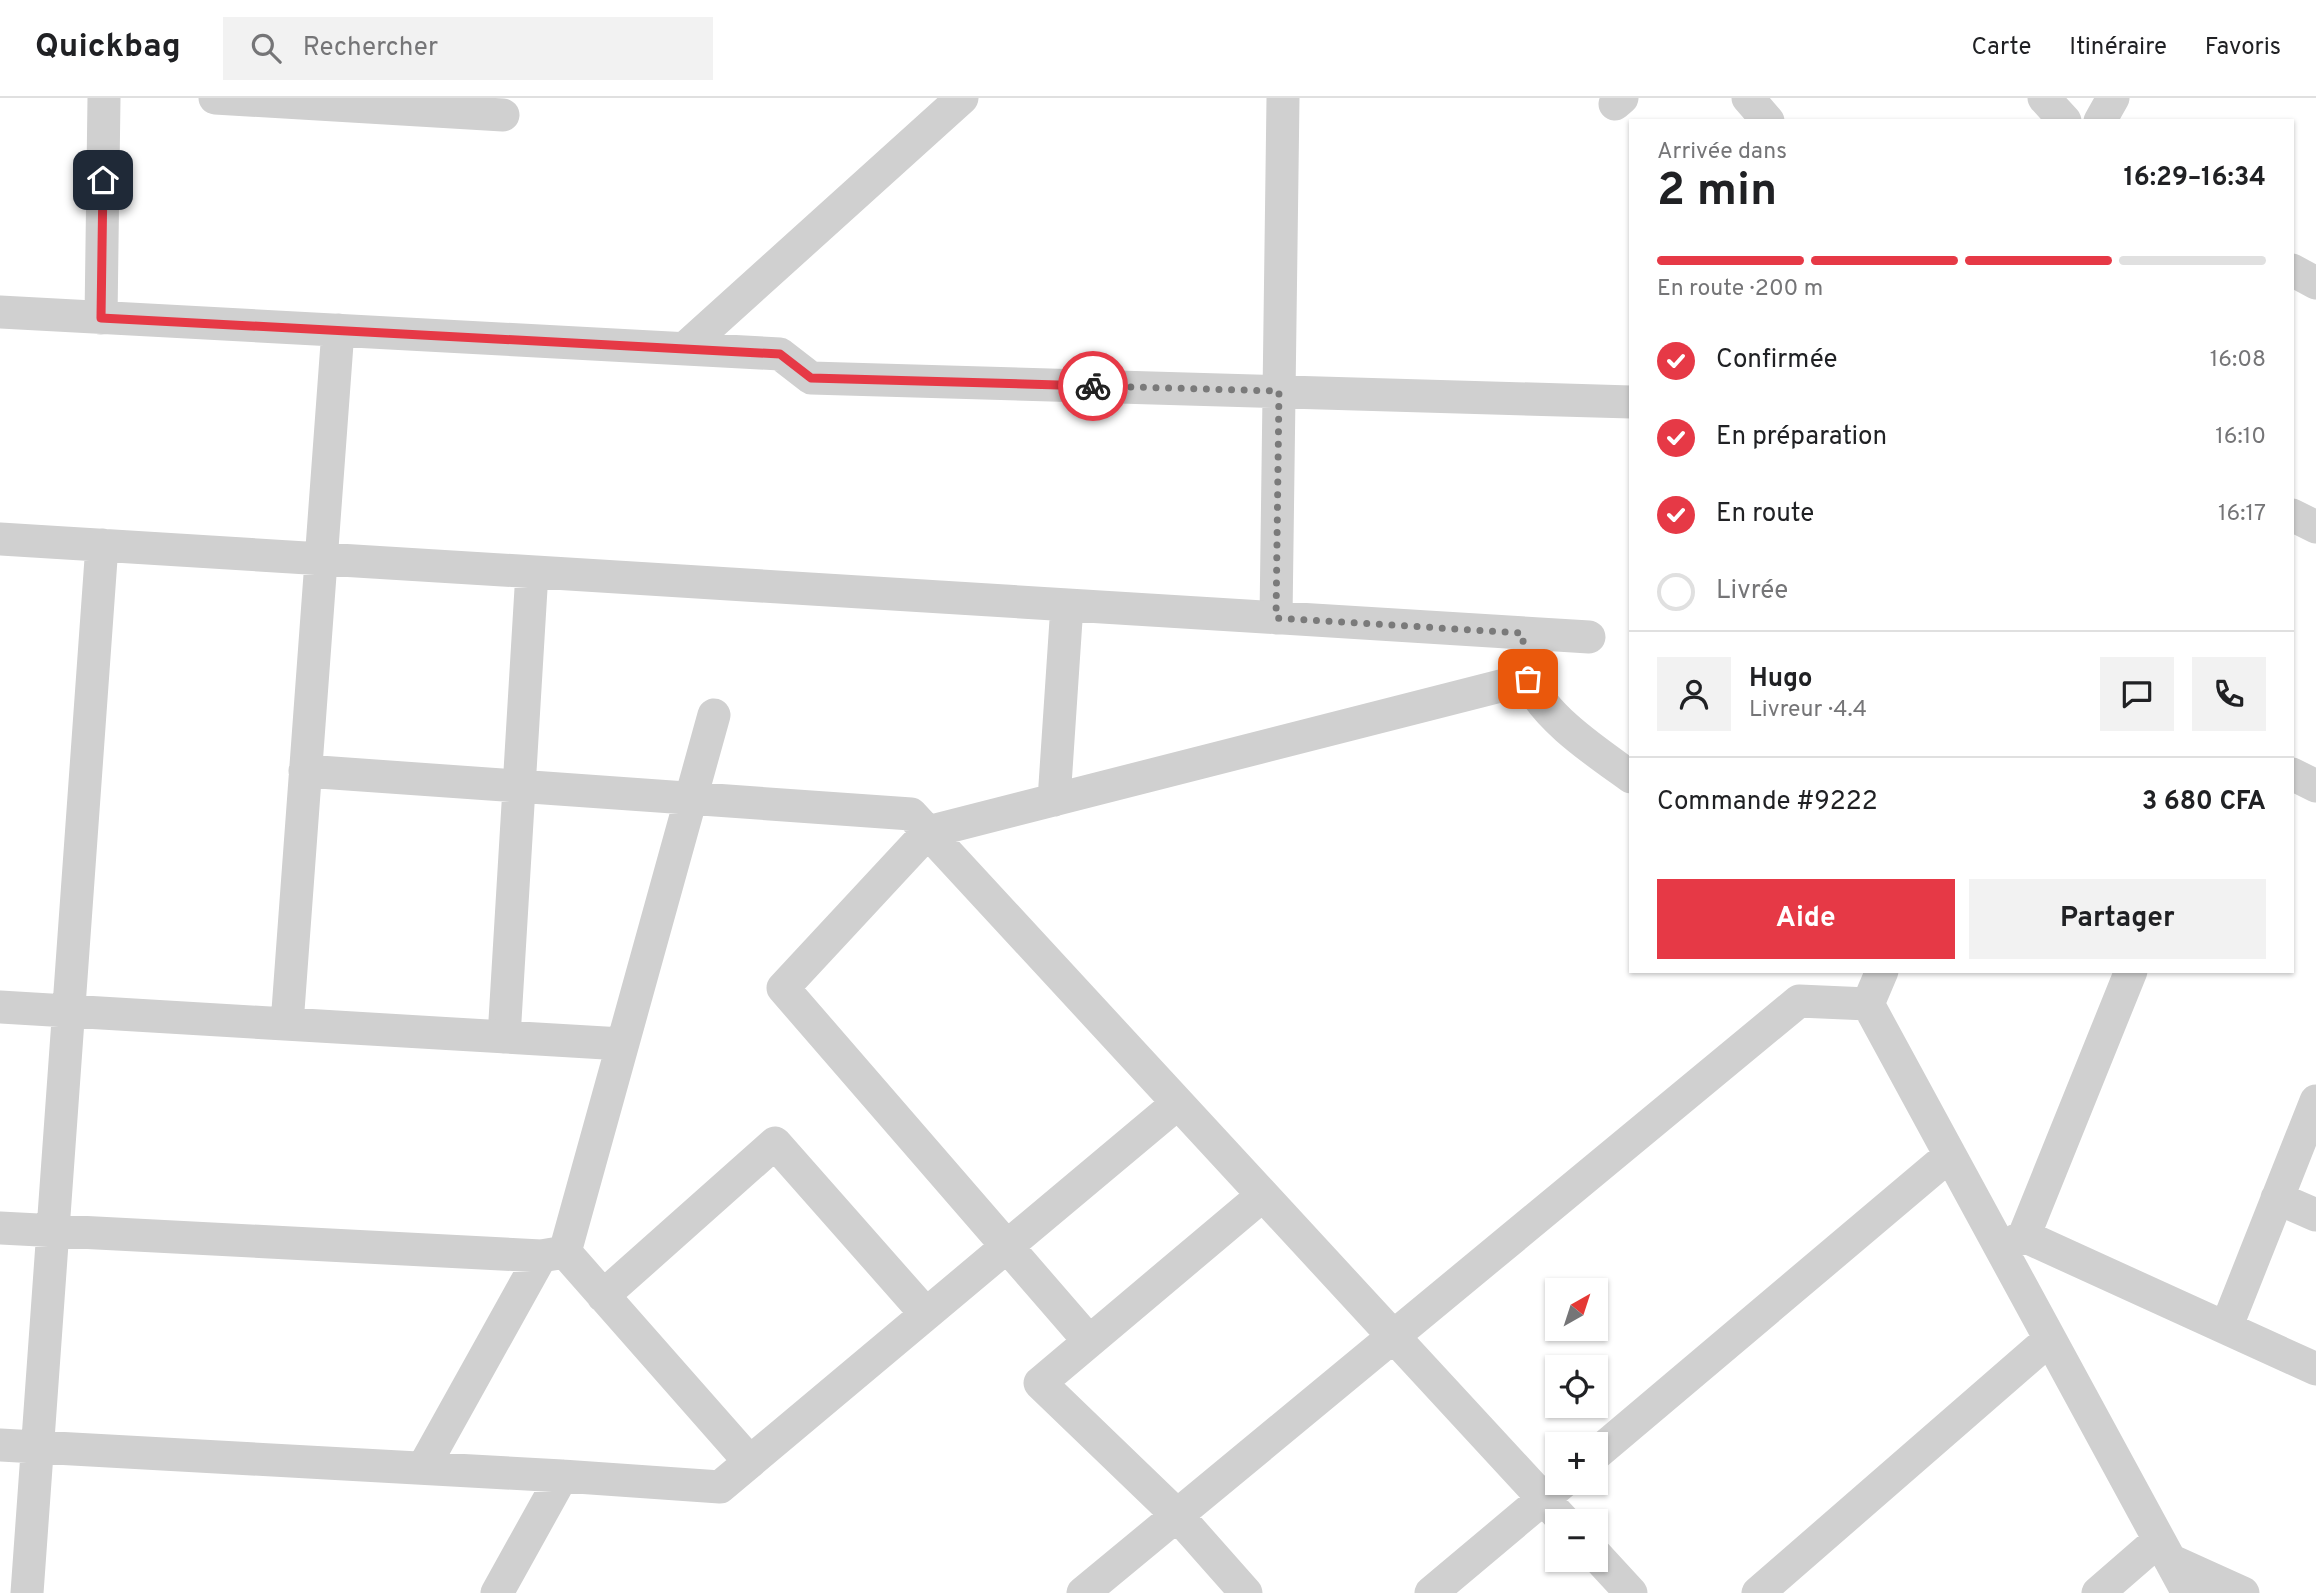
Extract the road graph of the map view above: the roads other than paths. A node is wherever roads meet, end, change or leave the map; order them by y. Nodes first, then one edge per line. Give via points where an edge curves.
1 (104, 98) edge
2 (215, 98) edge
3 (962, 98) edge
4 (1283, 98) edge
5 (1748, 98) edge
6 (2045, 98) edge
7 (2113, 98) edge
8 (503, 115) dead end
9 (1766, 119) edge
10 (2063, 119) edge
11 (2101, 119) edge
12 (2294, 271) edge
13 (2316, 283) edge
14 (0, 312) edge
15 (101, 318) junction
16 (338, 330) junction
17 (684, 349) junction
18 (1279, 391) junction
19 (1629, 402) edge
20 (2294, 516) edge
21 (2316, 527) edge
22 (0, 539) edge
23 (102, 545) junction
24 (321, 559) junction
25 (532, 572) junction
26 (1068, 605) junction
27 (1276, 618) junction
28 (1522, 633) junction
29 (1589, 638) dead end
30 (1528, 679) junction
31 (714, 715) dead end
32 (305, 771) junction
33 (2294, 775) edge
34 (1629, 776) edge
35 (519, 786) junction
36 (2316, 786) edge
37 (691, 799) junction
38 (1054, 800) junction
39 (928, 832) junction
40 (1881, 973) edge
41 (2130, 973) edge
42 (1868, 1004) junction
43 (0, 1007) edge
44 (69, 1011) junction
45 (286, 1024) junction
46 (504, 1037) junction
47 (622, 1044) junction
48 (2316, 1101) edge
49 (1178, 1103) junction
50 (1950, 1155) junction
51 (1263, 1195) junction
52 (2277, 1198) junction
53 (2316, 1215) edge
54 (0, 1228) edge
55 (53, 1231) junction
56 (2013, 1242) junction
57 (1007, 1246) junction
58 (553, 1254) junction
59 (603, 1296) junction
60 (926, 1314) junction
61 (2225, 1328) junction
62 (1394, 1337) junction
63 (2050, 1339) junction
64 (1089, 1341) junction
65 (2316, 1369) edge
66 (1608, 1444) edge
67 (0, 1445) edge
68 (37, 1447) junction
69 (750, 1462) junction
70 (423, 1468) junction
71 (562, 1476) junction
72 (1557, 1500) edge
73 (1177, 1516) junction
74 (2164, 1550) junction
75 (1608, 1568) edge
76 (27, 1593) edge
77 (497, 1593) edge
78 (1083, 1593) edge
79 (1246, 1593) edge
80 (1431, 1593) edge
81 (1631, 1593) edge
82 (1758, 1593) edge
83 (2098, 1593) edge
84 (2188, 1593) edge
85 (2243, 1593) edge

1 - 15 street
2 - 8 street
3 - 17 street
4 - 18 street
5 - 9 street
6 - 10 street
7 - 11 street
12 - 13 street
14 - 15 street
15 - 16 street
16 - 17 street
16 - 24 street
17 - 18 street via 780,354 811,378
18 - 19 street
18 - 27 street
20 - 21 street
22 - 23 street
23 - 24 street
23 - 44 street
24 - 25 street
24 - 32 street
25 - 26 street
25 - 35 street
26 - 27 street
26 - 38 street
27 - 28 street
28 - 29 street
28 - 30 street
30 - 34 street via 1549,712
30 - 38 street
31 - 37 street
32 - 35 street
32 - 45 street
33 - 36 street
35 - 37 street
35 - 46 street
37 - 39 street via 911,814
37 - 47 street
38 - 39 street
39 - 49 street
39 - 57 street via 783,988
40 - 42 street
41 - 56 street
42 - 50 street
42 - 62 street via 1799,1001
43 - 44 street
44 - 45 street
44 - 55 street
45 - 46 street
46 - 47 street
47 - 58 street
48 - 52 street
49 - 51 street
49 - 57 street
50 - 56 street
50 - 66 street
51 - 62 street
51 - 64 street
52 - 53 street
52 - 61 street
54 - 55 street
55 - 58 street
55 - 68 street
56 - 61 street
56 - 63 street
57 - 60 street
57 - 64 street
58 - 59 street
58 - 70 street
59 - 60 street via 775,1143
59 - 69 street
60 - 69 street
61 - 65 street
62 - 72 street
62 - 73 street
63 - 74 street
63 - 82 street
64 - 73 street via 1040,1382
67 - 68 street
68 - 70 street
68 - 76 street
69 - 71 street via 720,1487
70 - 71 street
71 - 77 street
72 - 80 street
73 - 78 street
73 - 79 street
74 - 83 street
74 - 84 street
74 - 85 street
75 - 81 street

